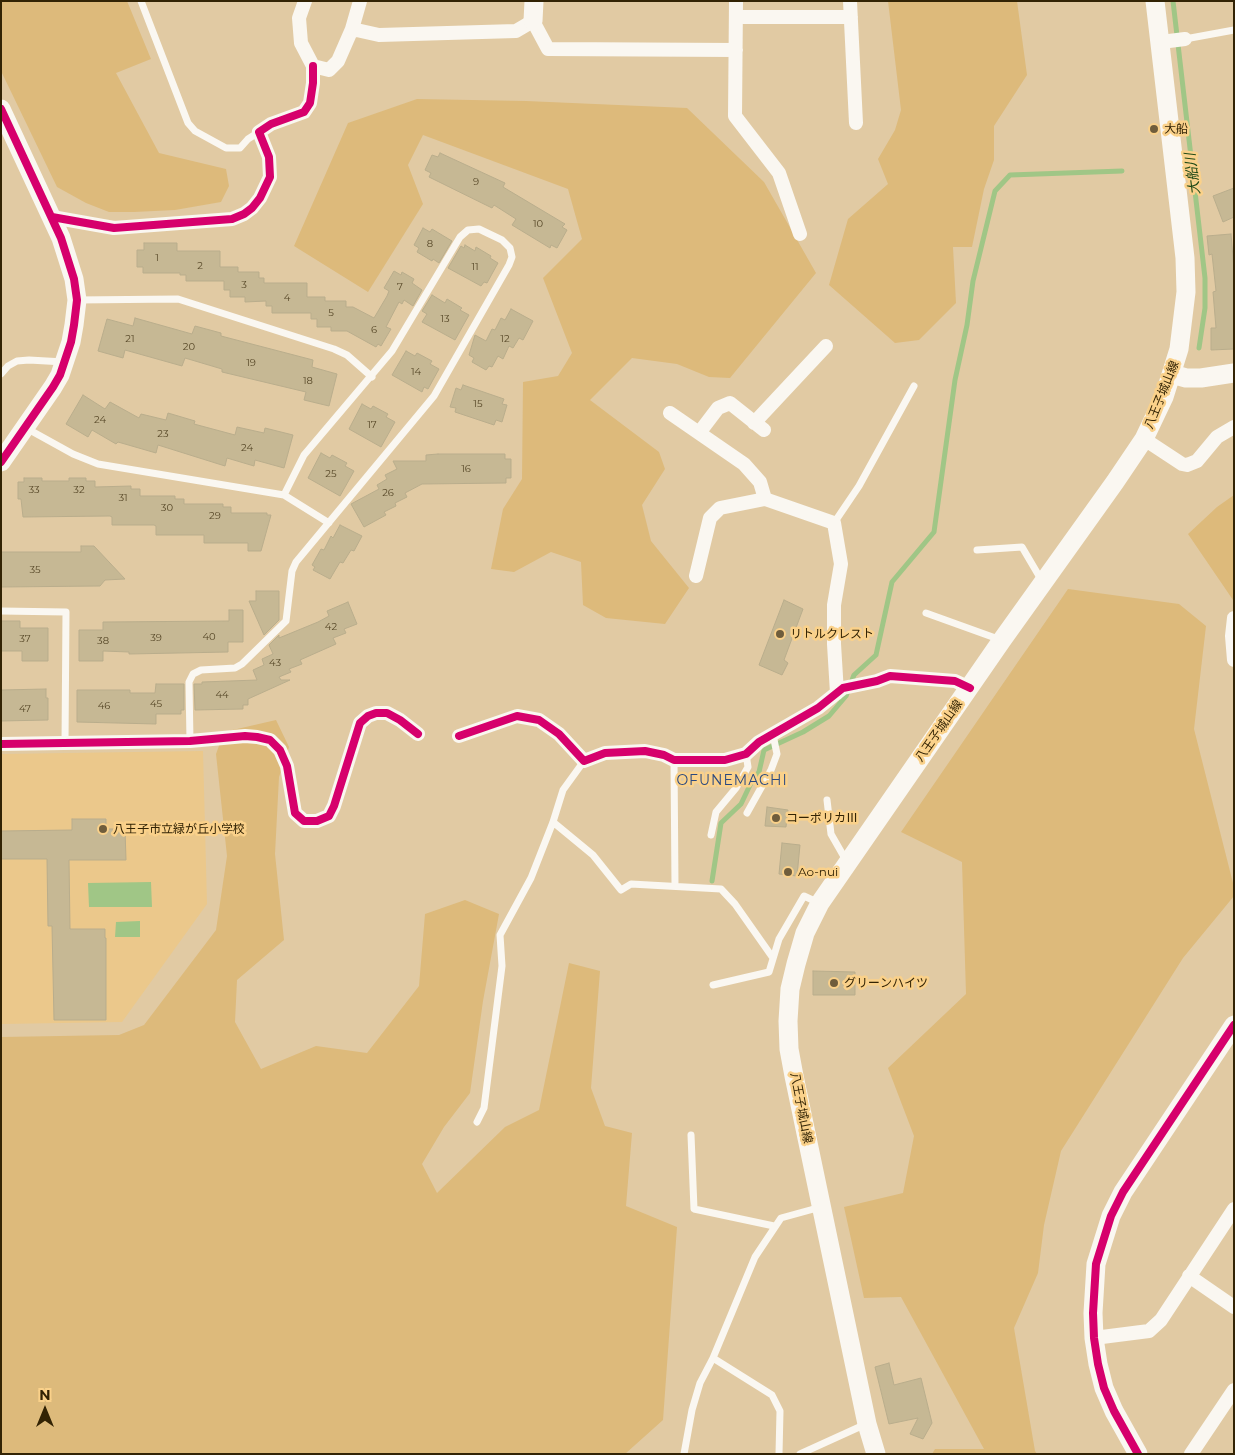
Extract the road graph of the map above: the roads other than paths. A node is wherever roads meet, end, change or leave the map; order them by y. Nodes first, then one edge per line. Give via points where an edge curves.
1 (141, 1) edge
2 (305, 1) edge
3 (360, 1) edge
4 (534, 1) edge
5 (736, 1) edge
6 (850, 1) edge
7 (1155, 1) edge
8 (736, 17) junction
9 (851, 18) junction
10 (533, 21) junction
11 (352, 29) junction
12 (1234, 30) edge
13 (1173, 41) junction
14 (736, 50) junction
15 (313, 66) junction
16 (1, 108) edge
17 (856, 123) dead end
18 (259, 132) junction
19 (52, 217) junction
20 (800, 234) dead end
21 (76, 300) junction
22 (826, 346) dead end
23 (64, 362) junction
24 (1234, 372) edge
25 (1, 374) edge
26 (1172, 374) junction
27 (372, 377) junction
28 (914, 386) dead end
29 (670, 413) dead end
30 (1234, 427) edge
31 (25, 428) junction
32 (699, 433) junction
33 (1144, 439) junction
34 (1, 462) edge
35 (284, 495) junction
36 (765, 499) junction
37 (329, 523) junction
38 (834, 523) junction
39 (977, 550) dead end
40 (696, 576) dead end
41 (1044, 582) junction
42 (1, 611) edge
43 (926, 613) dead end
44 (1234, 618) edge
45 (1002, 640) junction
46 (1234, 660) edge
47 (970, 688) junction
48 (840, 690) junction
49 (418, 734) dead end
50 (773, 735) junction
51 (459, 736) dead end
52 (190, 741) junction
53 (65, 743) junction
54 (1, 744) edge
55 (746, 754) junction
56 (674, 760) junction
57 (584, 761) junction
58 (827, 800) dead end
59 (747, 813) dead end
60 (553, 822) junction
61 (711, 835) dead end
62 (847, 862) junction
63 (676, 886) junction
64 (820, 903) junction
65 (773, 958) junction
66 (713, 985) dead end
67 (1234, 1025) edge
68 (477, 1122) dead end
69 (691, 1135) dead end
70 (821, 1207) junction
71 (1234, 1209) edge
72 (774, 1226) junction
73 (1189, 1276) junction
74 (1234, 1307) edge
75 (1094, 1338) junction
76 (713, 1358) junction
77 (1234, 1390) edge
78 (867, 1424) junction
79 (684, 1454) edge
80 (779, 1454) edge
81 (800, 1454) edge
82 (876, 1454) edge
83 (1138, 1454) edge
84 (1190, 1454) edge

1 - 18 lane via 188,123 194,131 226,148 240,148
2 - 15 street via 299,18 301,43
3 - 11 street
4 - 10 main road
5 - 8 street
6 - 9 street
7 - 13 main road, 八王子城山線
8 - 9 street
8 - 14 street
9 - 17 street
10 - 11 street via 516,31 379,35
10 - 14 street via 548,49
11 - 15 street via 338,61 329,70
12 - 13 lane
13 - 26 main road, 八王子城山線 via 1186,292 1179,349
14 - 20 street via 735,116 779,173
15 - 18 street via 310,103 304,112
16 - 19 main road
18 - 19 street via 269,157 270,177 260,198 244,214 232,218 114,228
19 - 21 main road via 68,256
21 - 23 main road via 74,325
21 - 27 lane via 178,298 334,349 347,355
22 - 32 street via 759,427 730,404 718,408
23 - 25 lane via 17,361
23 - 31 main road via 53,387
24 - 26 main road via 1201,378
26 - 33 main road, 八王子城山線
27 - 35 lane via 304,455
27 - 37 lane via 392,351 460,237 468,230 479,229 502,240 510,248 510,265 434,396
28 - 38 lane via 859,486
29 - 32 street
30 - 33 street via 1217,437 1197,460 1187,465
31 - 34 main road
31 - 35 lane via 98,464
32 - 36 street via 744,464 760,482
33 - 41 main road, 八王子城山線
35 - 37 lane
36 - 38 street
36 - 40 street via 720,508 710,518
37 - 52 lane via 296,562 292,571 288,613 282,627 235,668 201,670 193,674 189,682
38 - 48 street via 841,564 834,605 834,644
39 - 41 lane via 1022,547
41 - 45 main road, 八王子城山線
42 - 53 lane via 66,612
43 - 45 lane
44 - 46 street
45 - 47 main road, 八王子城山線
47 - 48 street via 955,681 890,676
47 - 62 main road, 八王子城山線
48 - 50 street via 818,708
49 - 52 street via 387,712 376,713 360,722 334,806 329,816 317,820 304,820 295,813 287,766 280,750 270,740 245,736
50 - 55 street
50 - 59 lane via 776,754 771,770
51 - 57 street via 516,716 539,720 559,734
52 - 53 street
53 - 54 street
55 - 56 street via 724,760
55 - 61 lane via 748,767 716,812
56 - 57 street via 645,751 605,753
56 - 63 lane
57 - 60 lane via 563,790
58 - 62 lane via 831,834
60 - 63 lane via 593,855 621,890 631,884
60 - 68 lane via 530,878 500,935 502,966 484,1108
62 - 64 main road, 八王子城山線
63 - 65 lane via 721,889
64 - 65 lane via 804,896 779,939
64 - 70 main road, 八王子城山線 via 805,933 796,964 788,1021 789,1049
65 - 66 lane via 769,972
67 - 75 main road via 1134,1173 1111,1216 1096,1264
69 - 72 lane via 694,1209
70 - 72 lane via 781,1218
70 - 78 main road, 八王子城山線
71 - 73 street
72 - 76 lane via 755,1257
73 - 74 street
73 - 75 street via 1161,1320 1149,1331
75 - 83 main road via 1104,1388
76 - 79 lane via 700,1383
76 - 80 lane via 772,1395 780,1411
77 - 84 street
78 - 81 lane
78 - 82 main road, 八王子城山線

